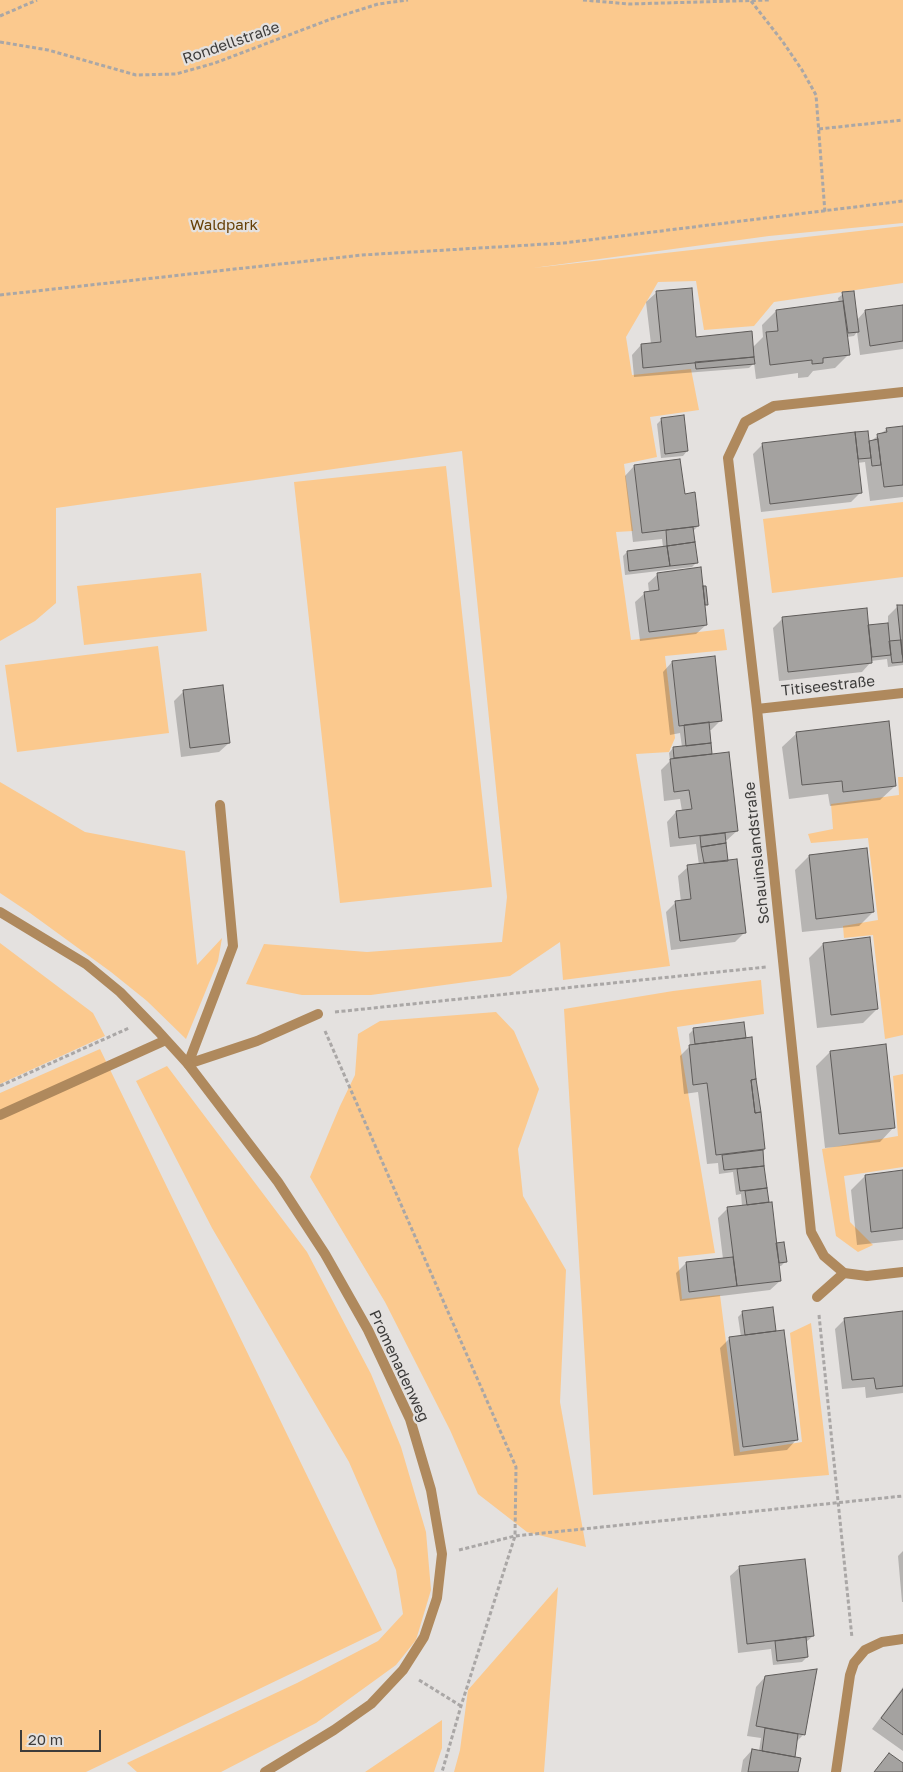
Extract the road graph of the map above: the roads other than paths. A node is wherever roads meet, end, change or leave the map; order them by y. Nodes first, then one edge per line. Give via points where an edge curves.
1 (903, 392) edge
2 (903, 694) edge
3 (757, 709) junction
4 (220, 805) dead end
5 (0, 912) edge
6 (318, 1014) road end
7 (166, 1040) junction
8 (188, 1064) junction
9 (0, 1115) edge
10 (903, 1272) edge
11 (844, 1273) junction
12 (817, 1298) road end
13 (903, 1639) edge
14 (265, 1772) edge
15 (836, 1772) edge

1 - 3 street, Schauinslandstraße via 774,406 745,422 728,458
2 - 3 street, Titiseestraße
3 - 11 street, Schauinslandstraße via 811,1232 824,1256
4 - 8 street via 233,946
5 - 7 street, Promenadenweg via 86,964 120,992
6 - 8 street via 257,1041
7 - 8 street, Promenadenweg
7 - 9 street
8 - 14 street, Promenadenweg via 278,1182 326,1254 368,1330 410,1420 431,1490 442,1554 437,1598 424,1637 403,1670 371,1704
10 - 11 street via 867,1276
11 - 12 street
13 - 15 street via 882,1642 864,1650 854,1663

